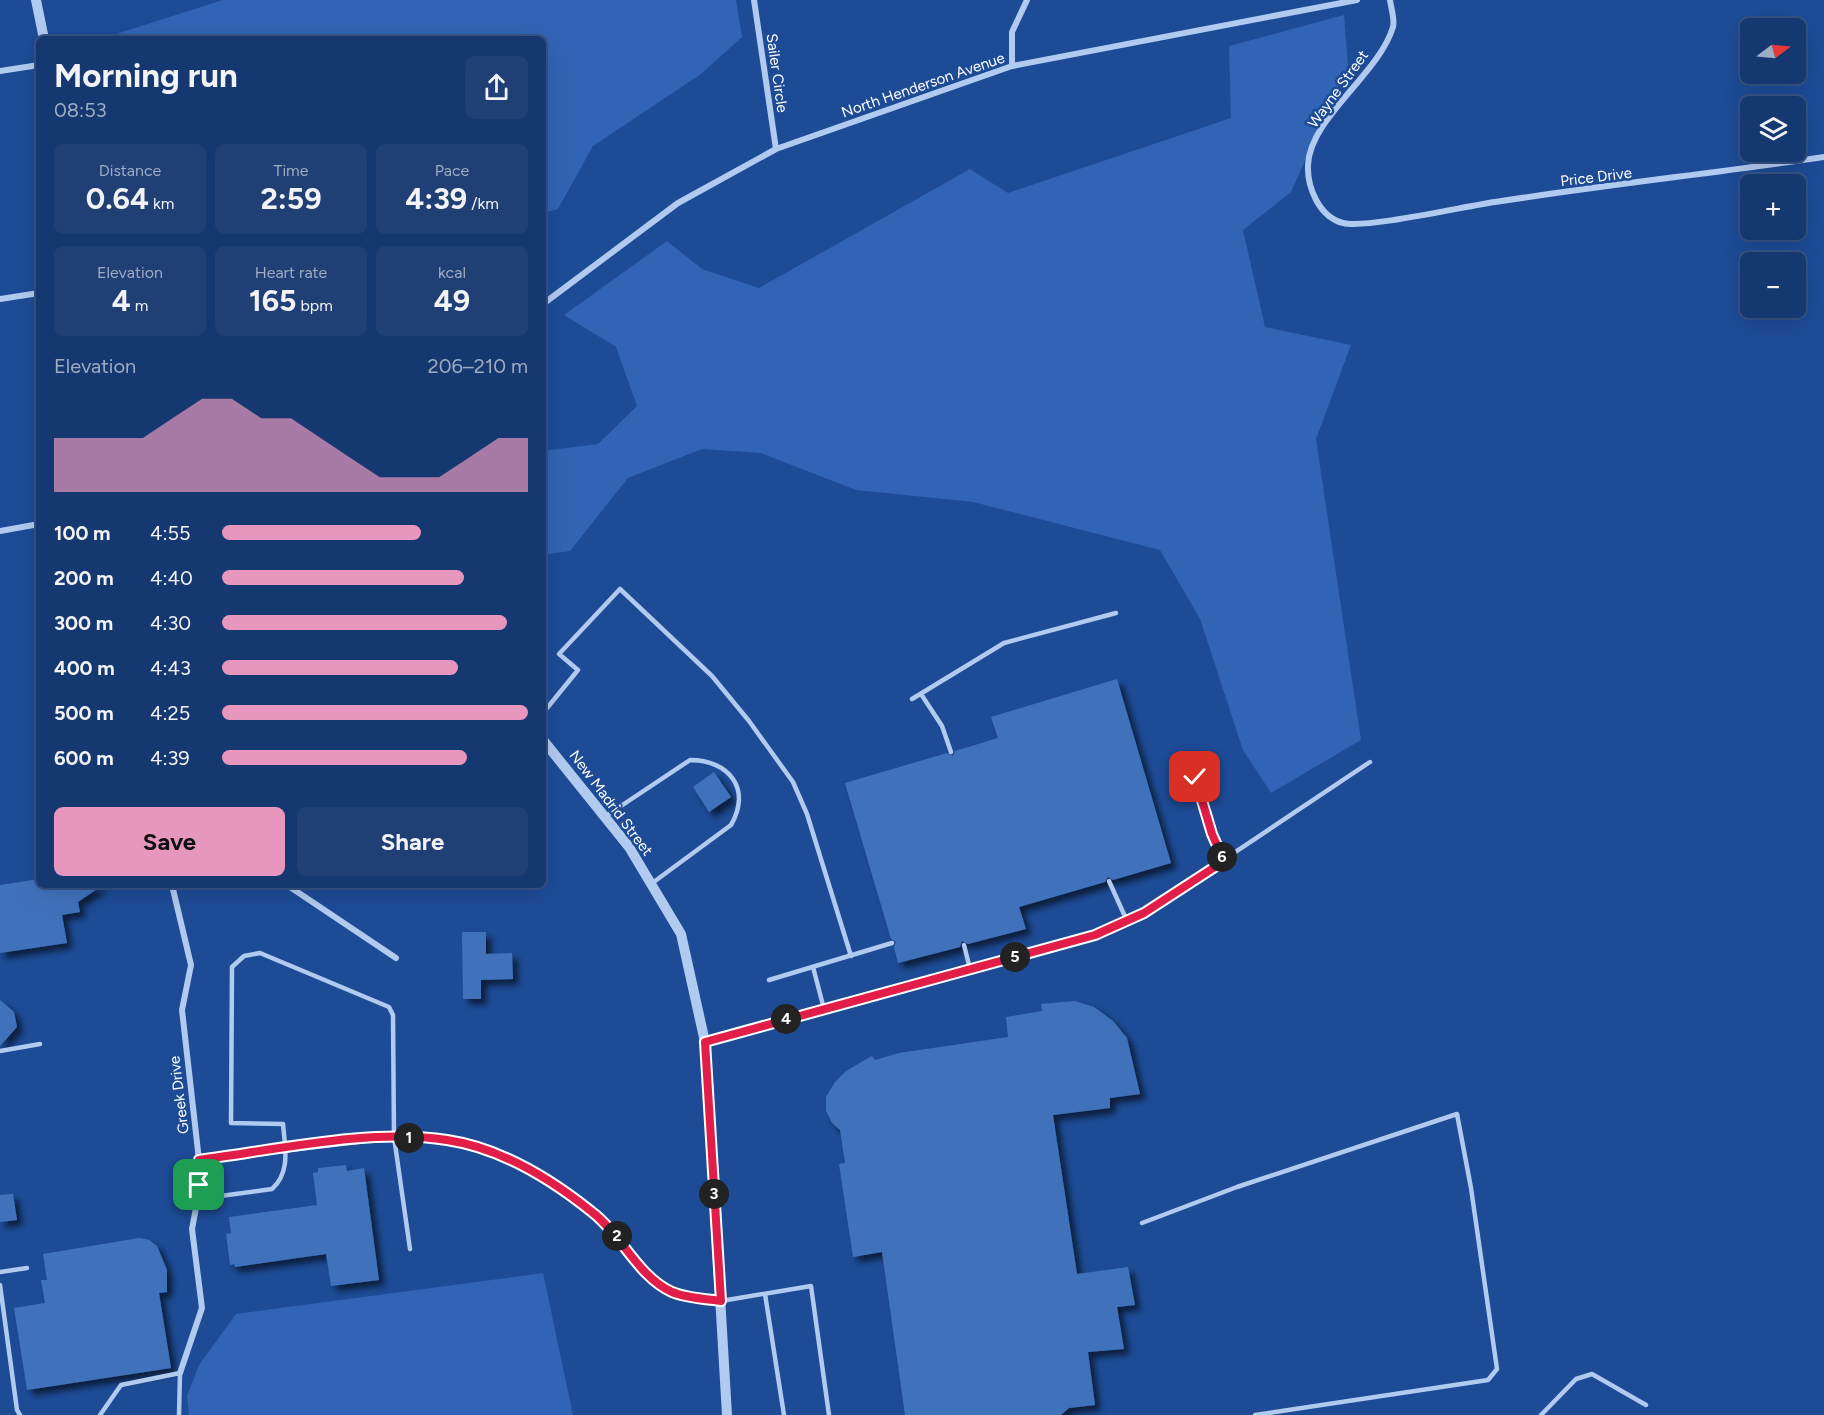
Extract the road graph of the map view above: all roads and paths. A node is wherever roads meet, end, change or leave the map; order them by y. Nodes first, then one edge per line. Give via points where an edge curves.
1 (36, 0) edge
2 (754, 0) edge
3 (1027, 0) edge
4 (1357, 0) edge
5 (1390, 0) edge
6 (43, 36) edge
7 (36, 65) edge
8 (1012, 66) junction
9 (0, 71) edge
10 (776, 149) junction
11 (1824, 157) edge
12 (1372, 222) joint
13 (36, 293) edge
14 (0, 299) edge
15 (546, 302) edge
16 (36, 525) edge
17 (0, 531) edge
18 (1116, 614) dead end
19 (921, 694) junction
20 (912, 699) dead end
21 (546, 709) edge
22 (546, 744) edge
23 (951, 752) dead end
24 (1371, 762) dead end
25 (1195, 777) dead end
26 (605, 817) junction
27 (1224, 861) junction
28 (1109, 881) dead end
29 (651, 884) junction
30 (173, 888) edge
31 (291, 888) edge
32 (1127, 921) junction
33 (892, 943) dead end
34 (964, 945) dead end
35 (852, 956) junction
36 (396, 958) dead end
37 (813, 967) junction
38 (970, 969) junction
39 (769, 980) dead end
40 (824, 1009) junction
41 (705, 1042) junction
42 (40, 1044) dead end
43 (0, 1051) edge
44 (394, 1137) junction
45 (285, 1148) junction
46 (199, 1160) junction
47 (198, 1199) junction
48 (1142, 1223) dead end
49 (410, 1249) dead end
50 (27, 1269) dead end
51 (0, 1272) edge
52 (0, 1286) edge
53 (765, 1294) junction
54 (721, 1301) junction
55 (180, 1373) junction
56 (1646, 1405) dead end
57 (1269, 1414) edge
58 (20, 1415) edge
59 (100, 1415) edge
60 (178, 1415) edge
61 (727, 1415) edge
62 (784, 1415) edge
63 (829, 1415) edge
64 (1255, 1415) edge
65 (1541, 1415) edge

1 - 6 street
2 - 10 street, Sailer Circle
3 - 8 street via 1012,32
4 - 8 street, North Henderson Avenue
5 - 12 street, Wayne Street via 1394,26 1373,63 1319,132 1308,163 1310,188 1324,212 1343,223
7 - 9 street
8 - 10 street, North Henderson Avenue
10 - 15 street, North Henderson Avenue via 678,203
11 - 12 street, Price Drive
13 - 14 street
16 - 17 street
18 - 19 lane via 1004,643
19 - 20 lane
19 - 23 lane via 942,726
21 - 35 lane via 578,670 559,654 620,589 712,676 793,782
22 - 26 street, New Madrid Street
24 - 27 lane
25 - 27 lane
26 - 29 street, New Madrid Street
26 - 29 lane via 690,760 705,760 725,768 739,798 738,812 731,825
27 - 32 lane
28 - 32 lane
29 - 41 street, New Madrid Street via 681,934
30 - 46 street, Greek Drive via 191,965 182,1010
31 - 36 street
32 - 38 lane via 1095,935
33 - 35 lane
34 - 38 lane
35 - 37 lane
37 - 39 lane
37 - 40 lane
38 - 40 lane
40 - 41 lane
41 - 54 street, New Madrid Street
42 - 43 lane
44 - 45 street
44 - 45 lane via 393,1015 389,1007 260,953 244,956 232,967 231,1124 283,1124
44 - 49 lane
44 - 54 street via 448,1140 507,1158 544,1176 604,1221 649,1275 672,1292
45 - 46 street
45 - 47 lane via 282,1181 272,1189
46 - 47 street, Greek Drive
47 - 55 street, Greek Drive via 192,1229 202,1308
48 - 57 lane via 1237,1186 1457,1114 1497,1369 1494,1376
50 - 51 lane
52 - 58 lane
53 - 54 lane
53 - 62 lane
53 - 63 lane via 811,1286
54 - 61 street, New Madrid Street
55 - 59 lane via 121,1385
55 - 60 lane
56 - 65 lane via 1592,1374 1576,1379
57 - 64 lane

